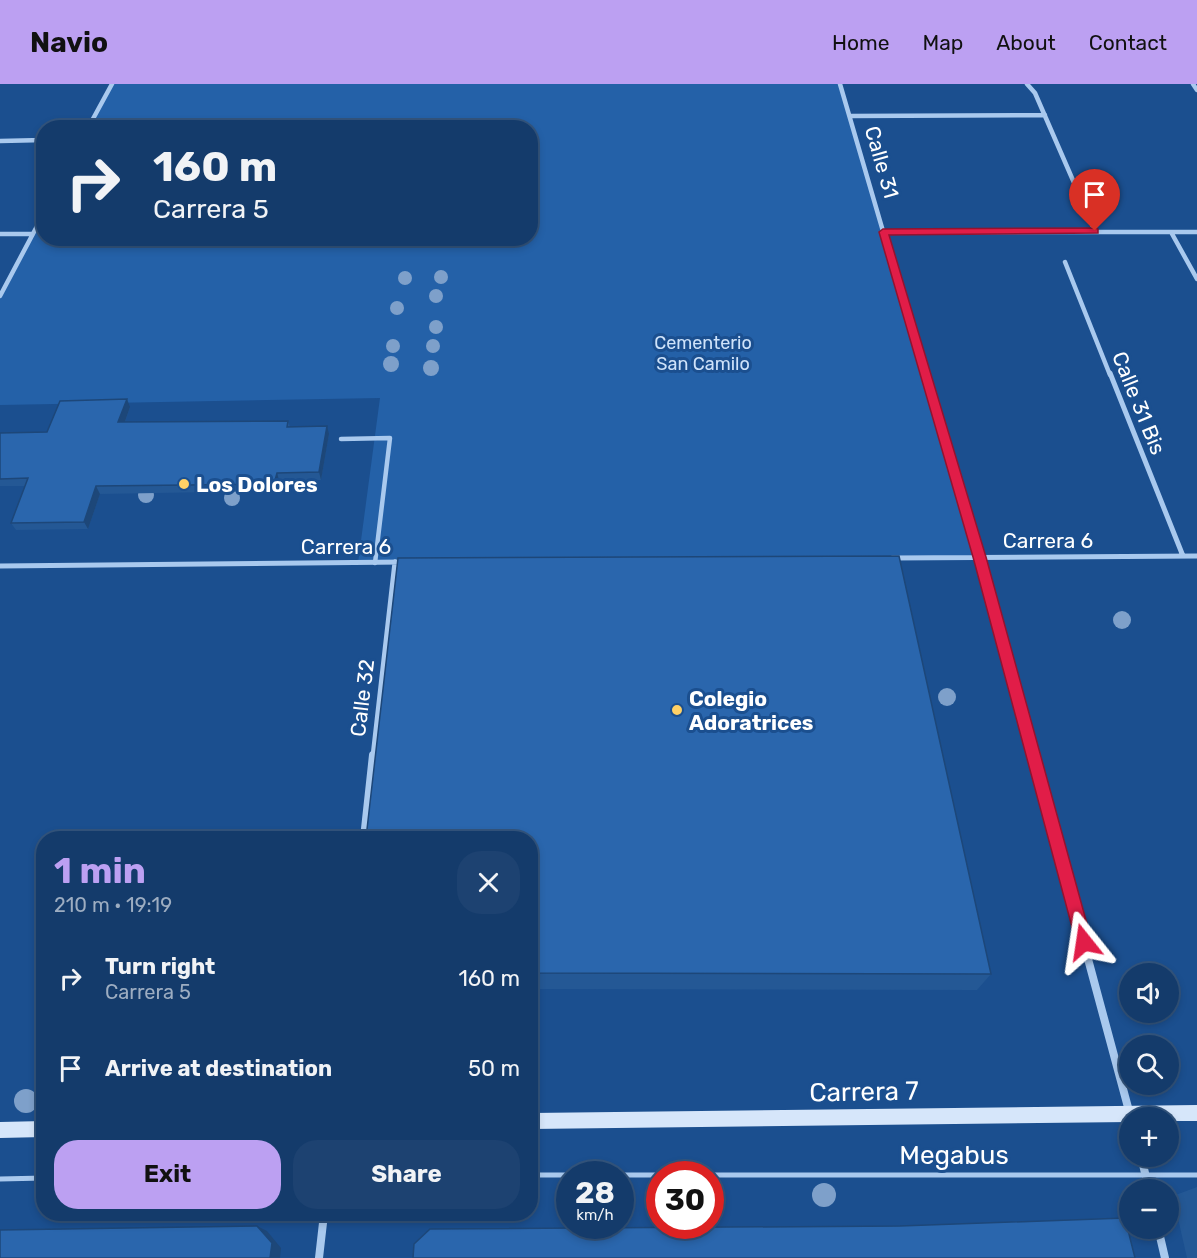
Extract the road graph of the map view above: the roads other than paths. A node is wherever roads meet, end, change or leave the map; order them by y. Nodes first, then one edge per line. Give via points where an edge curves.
1 (112, 84) edge
2 (840, 84) edge
3 (1027, 84) edge
4 (1193, 84) edge
5 (1197, 90) edge
6 (1045, 115) junction
7 (850, 116) junction
8 (92, 120) edge
9 (36, 140) edge
10 (0, 141) edge
11 (36, 228) edge
12 (1095, 231) junction
13 (883, 232) junction
14 (1171, 232) junction
15 (1197, 232) edge
16 (0, 234) edge
17 (33, 234) junction
18 (1065, 262) dead end
19 (1197, 279) edge
20 (0, 296) edge
21 (341, 439) dead end
22 (1183, 556) junction
23 (1197, 556) edge
24 (979, 557) junction
25 (886, 558) edge
26 (375, 562) junction
27 (395, 562) junction
28 (410, 562) edge
29 (0, 566) edge
30 (365, 831) edge
31 (1128, 1107) edge
32 (1197, 1113) edge
33 (1179, 1114) edge
34 (1119, 1115) edge
35 (538, 1121) edge
36 (36, 1129) edge
37 (0, 1130) edge
38 (1143, 1167) edge
39 (538, 1174) edge
40 (556, 1174) edge
41 (724, 1174) edge
42 (1145, 1174) junction
43 (1197, 1175) edge
44 (36, 1178) edge
45 (0, 1179) edge
46 (1146, 1179) edge
47 (323, 1221) edge
48 (1161, 1239) edge
49 (320, 1258) edge
50 (1165, 1258) edge

1 - 8 street
2 - 7 street, Calle 31
3 - 6 street
4 - 5 street
6 - 7 street
6 - 12 street
7 - 13 street, Calle 31
9 - 10 street
11 - 17 street
12 - 13 street
12 - 14 street
13 - 24 street, Calle 31
14 - 15 street
14 - 19 street
16 - 17 street
17 - 20 street
18 - 22 street, Calle 31 Bis
21 - 26 lane via 390,438
22 - 23 street, Carrera 6
22 - 24 street, Carrera 6
24 - 25 street, Carrera 6
24 - 31 street, Calle 31
26 - 27 street, Carrera 6
26 - 29 street, Carrera 6
27 - 28 street, Carrera 6
27 - 30 street, Calle 32
32 - 33 main road, Carrera 7
34 - 35 main road, Carrera 7
36 - 37 main road
38 - 42 street
39 - 40 lane
41 - 42 lane, Megabus
42 - 43 lane, Megabus
42 - 46 street
44 - 45 lane
47 - 49 street
48 - 50 street

